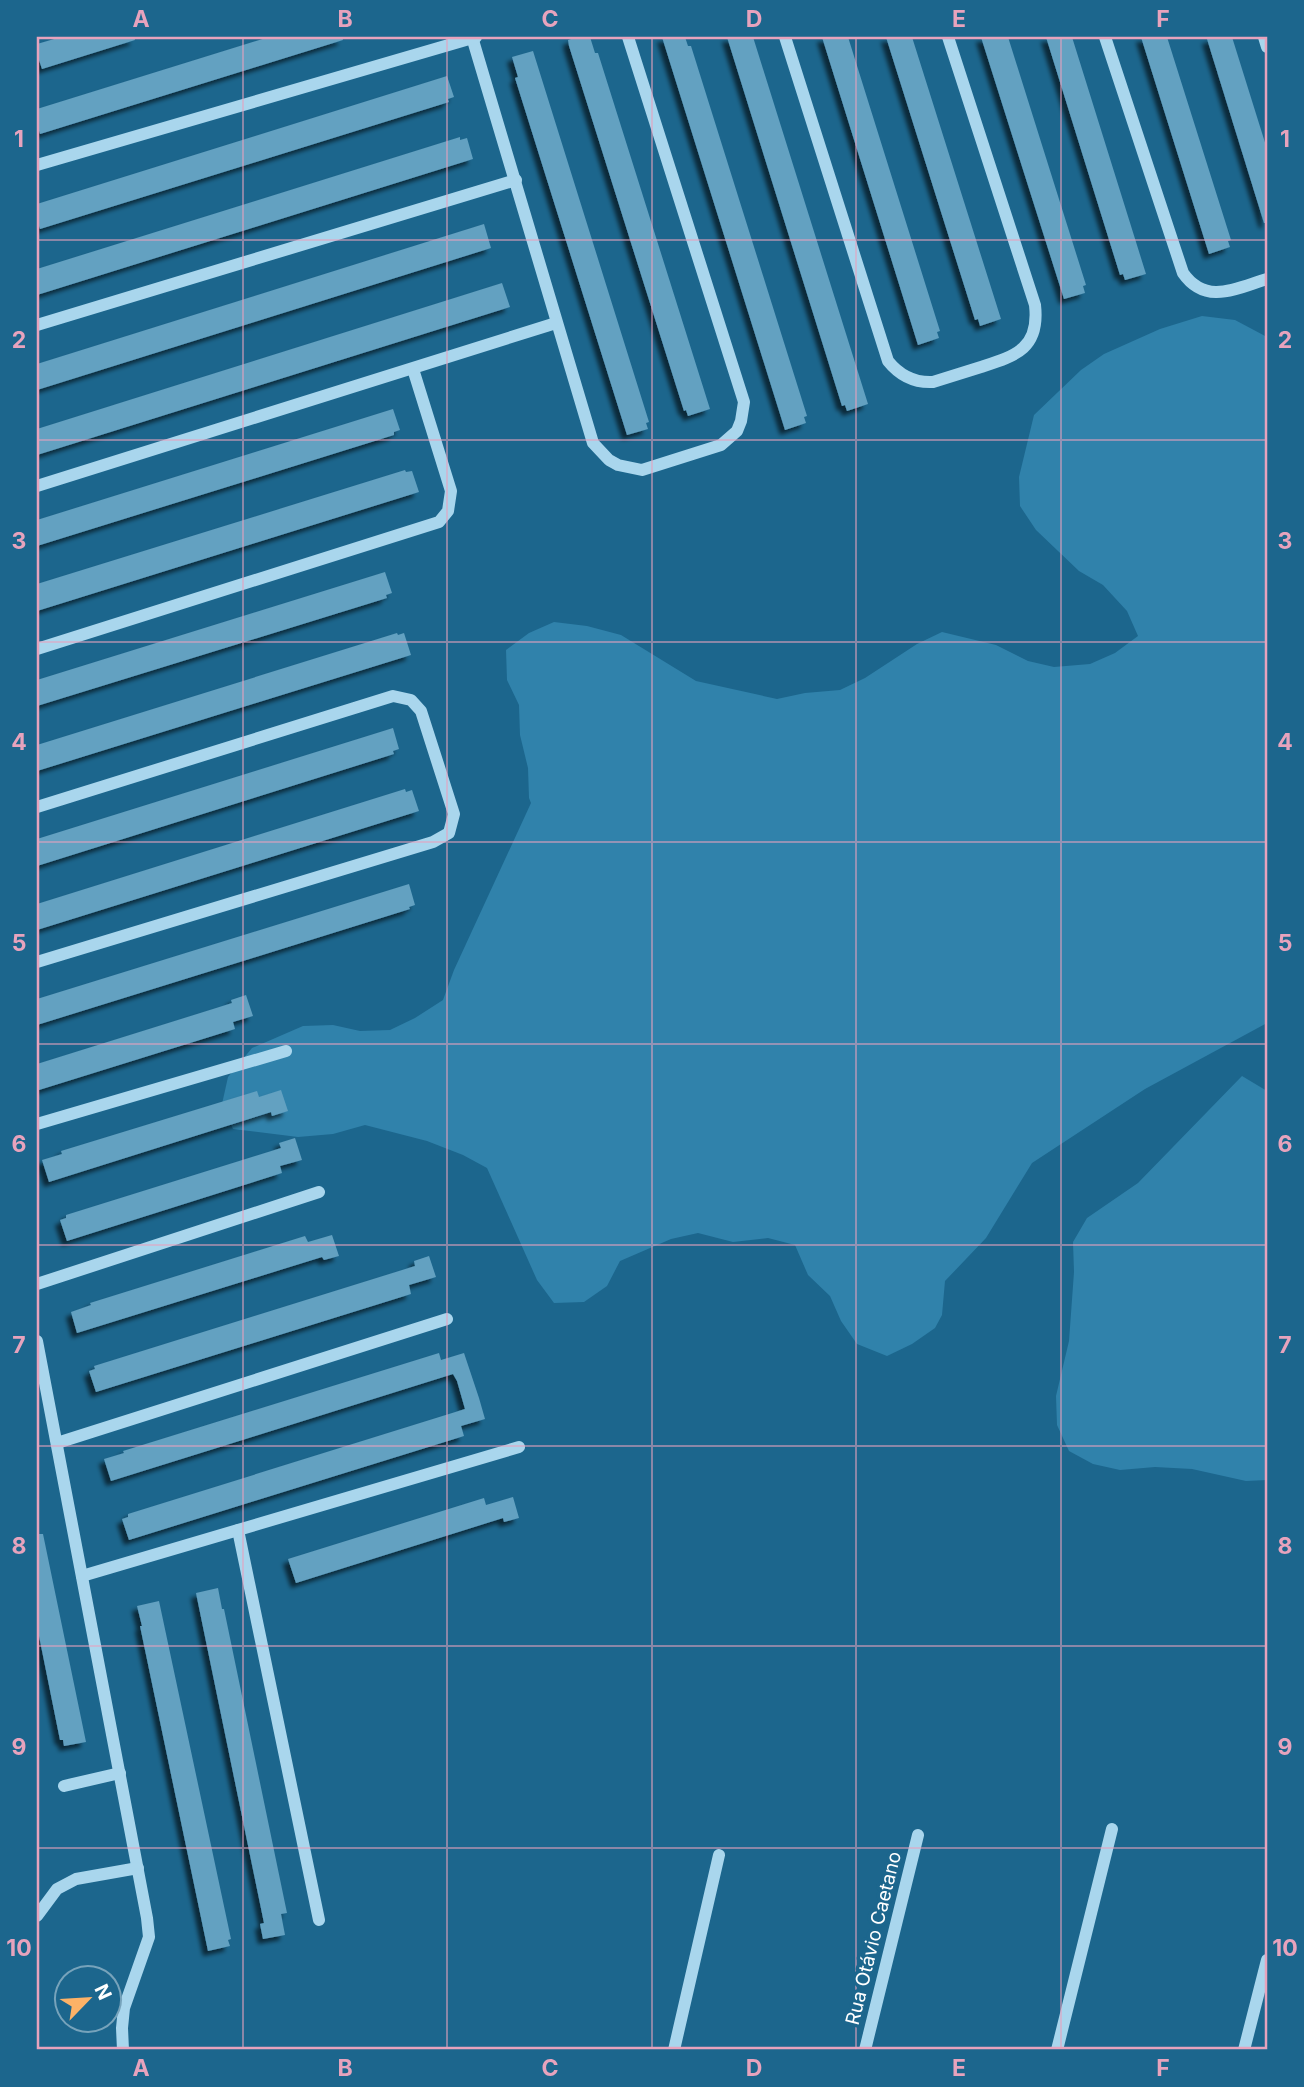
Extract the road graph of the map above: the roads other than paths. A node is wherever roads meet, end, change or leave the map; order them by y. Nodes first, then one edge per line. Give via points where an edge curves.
1 (472, 37) edge
2 (628, 37) edge
3 (785, 37) edge
4 (948, 37) edge
5 (1105, 37) edge
6 (1264, 37) edge
7 (1267, 47) edge
8 (37, 165) edge
9 (516, 180) junction
10 (1267, 279) edge
11 (556, 323) junction
12 (37, 325) edge
13 (413, 369) junction
14 (37, 486) edge
15 (37, 649) edge
16 (37, 807) edge
17 (37, 962) edge
18 (286, 1051) dead end
19 (37, 1124) edge
20 (319, 1192) dead end
21 (37, 1284) edge
22 (447, 1319) dead end
23 (37, 1341) edge
24 (57, 1443) junction
25 (519, 1447) dead end
26 (238, 1530) junction
27 (82, 1576) junction
28 (120, 1773) junction
29 (64, 1786) dead end
30 (1112, 1829) dead end
31 (918, 1835) dead end
32 (719, 1856) dead end
33 (138, 1868) junction
34 (37, 1916) edge
35 (319, 1920) dead end
36 (1267, 1960) edge
37 (123, 2050) edge
38 (674, 2050) edge
39 (865, 2050) edge
40 (1058, 2050) edge
41 (1244, 2050) edge

1 - 8 street
1 - 9 street
2 - 11 street via 741,392 743,412 737,431 721,445 642,470 608,460 593,443
3 - 4 street via 888,361 907,378 924,383 1015,356 1029,341 1036,314
5 - 10 street via 1183,273 1201,289 1217,293
6 - 7 street
9 - 11 street
9 - 12 street
11 - 13 street
13 - 14 street
13 - 15 street via 451,491 448,511 439,522
16 - 17 street via 393,696 411,700 421,711 454,814 449,833 433,842
18 - 19 street
20 - 21 street
22 - 24 street
23 - 24 street
24 - 27 street
25 - 26 street
26 - 27 street
26 - 35 street
27 - 28 street
28 - 29 street
28 - 33 street
30 - 40 street
31 - 39 street, Rua Otávio Caetano
32 - 38 street
33 - 34 street via 76,1879 57,1889
33 - 37 street via 149,1937 124,2008
36 - 41 street

